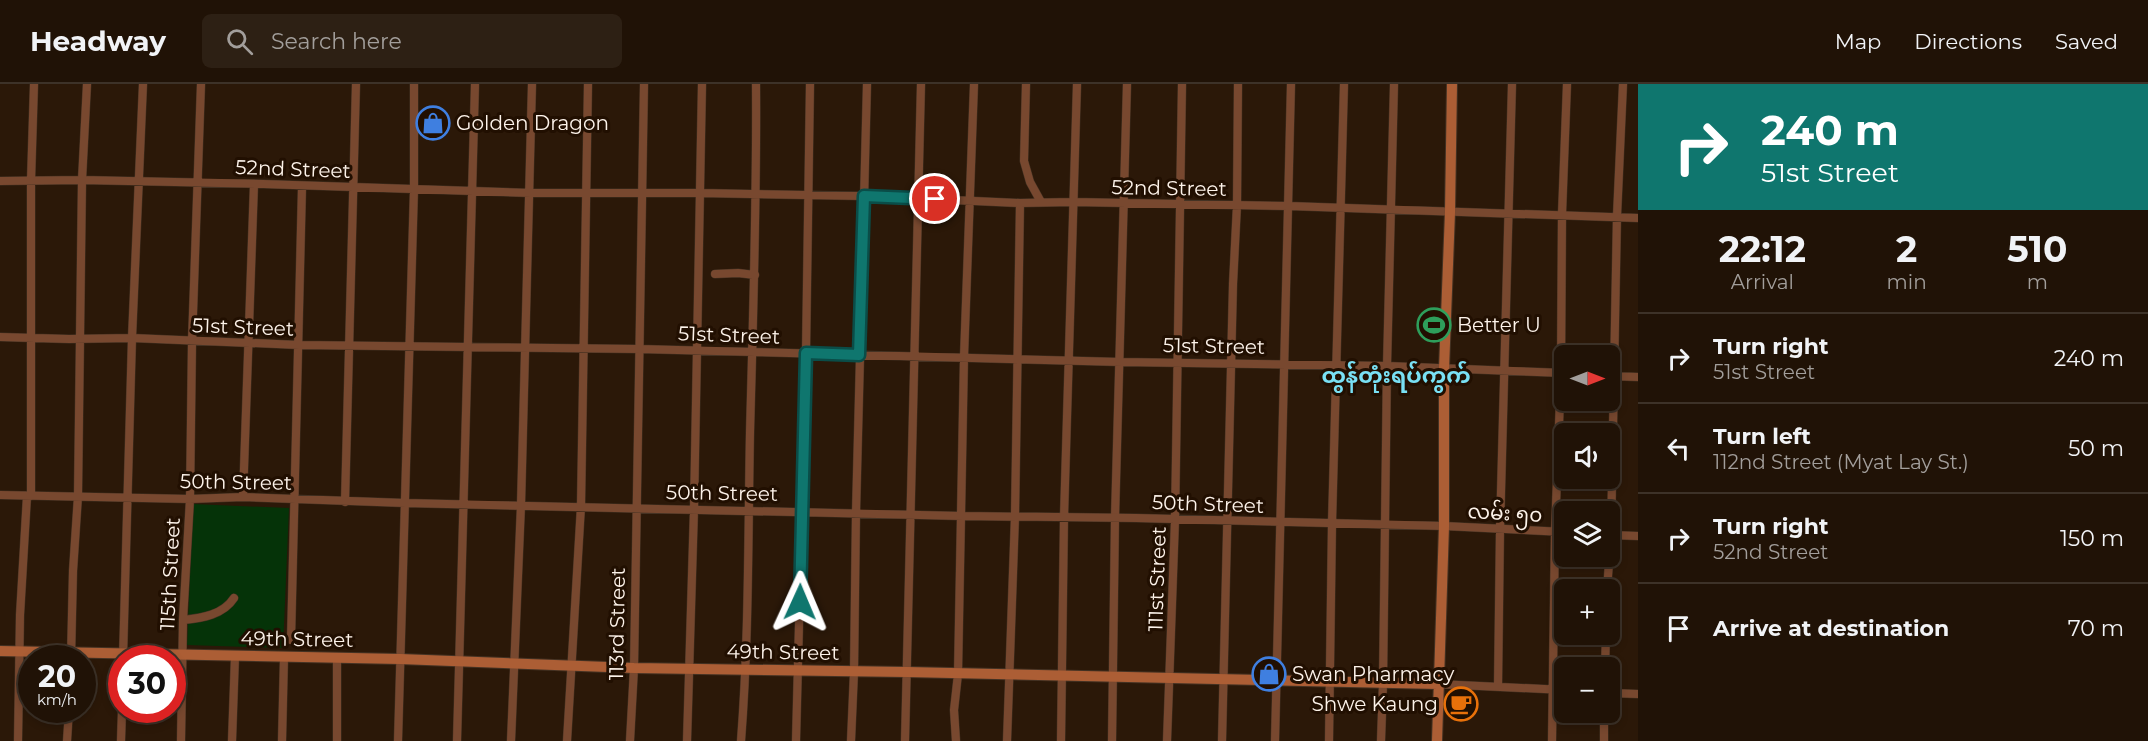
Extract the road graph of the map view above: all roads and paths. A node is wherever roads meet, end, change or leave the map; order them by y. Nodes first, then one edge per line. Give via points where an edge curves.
1 (34, 84) edge
2 (87, 84) edge
3 (142, 84) edge
4 (201, 84) edge
5 (356, 84) edge
6 (414, 84) edge
7 (475, 84) edge
8 (532, 84) edge
9 (588, 84) edge
10 (644, 84) edge
11 (702, 84) edge
12 (756, 84) edge
13 (810, 84) edge
14 (867, 84) edge
15 (921, 84) edge
16 (974, 84) edge
17 (1026, 84) edge
18 (1077, 84) edge
19 (1127, 84) edge
20 (1182, 84) edge
21 (1238, 84) edge
22 (1291, 84) edge
23 (1344, 84) edge
24 (1394, 84) edge
25 (1452, 84) edge
26 (1512, 84) edge
27 (1567, 84) edge
28 (1623, 84) edge
29 (82, 180) junction
30 (0, 181) edge
31 (31, 181) junction
32 (139, 182) junction
33 (197, 184) junction
34 (254, 184) junction
35 (302, 187) junction
36 (352, 187) junction
37 (414, 189) junction
38 (471, 190) junction
39 (642, 193) junction
40 (700, 193) junction
41 (531, 194) junction
42 (585, 194) junction
43 (757, 194) junction
44 (808, 195) junction
45 (864, 196) junction
46 (918, 198) junction
47 (970, 201) junction
48 (1073, 201) junction
49 (1041, 202) junction
50 (1020, 203) junction
51 (1124, 204) junction
52 (1180, 205) junction
53 (1237, 205) junction
54 (1289, 206) junction
55 (1341, 208) junction
56 (1392, 210) junction
57 (1450, 212) junction
58 (1508, 212) junction
59 (1562, 214) junction
60 (1617, 216) junction
61 (1638, 218) edge
62 (716, 274) dead end
63 (755, 275) junction
64 (0, 337) edge
65 (32, 338) junction
66 (132, 338) junction
67 (81, 339) junction
68 (192, 342) junction
69 (249, 344) junction
70 (300, 345) junction
71 (1563, 345) edge
72 (1613, 345) edge
73 (349, 346) junction
74 (409, 347) junction
75 (469, 348) junction
76 (525, 348) junction
77 (584, 348) junction
78 (639, 349) junction
79 (696, 351) junction
80 (752, 353) junction
81 (806, 353) junction
82 (859, 355) junction
83 (914, 356) junction
84 (964, 357) junction
85 (1017, 358) junction
86 (1069, 360) junction
87 (1121, 362) junction
88 (1179, 362) junction
89 (1232, 363) junction
90 (1284, 364) junction
91 (1336, 365) junction
92 (1387, 366) junction
93 (1444, 369) junction
94 (1505, 370) junction
95 (1554, 372) edge
96 (1620, 376) edge
97 (1638, 377) edge
98 (1561, 411) edge
99 (1612, 411) edge
100 (0, 495) edge
101 (29, 496) junction
102 (78, 496) junction
103 (127, 497) junction
104 (243, 497) junction
105 (190, 499) junction
106 (295, 500) junction
107 (1557, 501) edge
108 (1610, 501) edge
109 (345, 502) junction
110 (405, 503) junction
111 (464, 504) junction
112 (521, 505) junction
113 (581, 506) junction
114 (635, 507) junction
115 (694, 509) junction
116 (749, 510) junction
117 (801, 512) junction
118 (856, 513) junction
119 (909, 514) junction
120 (962, 516) junction
121 (1015, 516) junction
122 (1065, 517) junction
123 (1115, 518) junction
124 (1176, 520) junction
125 (1228, 521) junction
126 (1279, 522) junction
127 (1332, 523) junction
128 (1384, 525) junction
129 (1444, 526) junction
130 (1500, 529) junction
131 (1554, 532) edge
132 (1620, 535) edge
133 (1638, 536) edge
134 (1555, 567) edge
135 (234, 598) dead end
136 (183, 620) junction
137 (291, 640) dead end
138 (21, 645) edge
139 (71, 645) edge
140 (123, 645) edge
141 (183, 645) edge
142 (0, 651) edge
143 (18, 651) edge
144 (186, 654) edge
145 (235, 656) junction
146 (284, 657) junction
147 (337, 658) junction
148 (400, 659) junction
149 (458, 661) junction
150 (514, 663) junction
151 (571, 665) junction
152 (634, 668) junction
153 (689, 669) junction
154 (747, 670) junction
155 (798, 670) junction
156 (854, 672) junction
157 (907, 672) junction
158 (958, 674) junction
159 (1009, 675) junction
160 (1061, 676) junction
161 (1114, 677) junction
162 (1170, 679) junction
163 (1223, 680) junction
164 (1276, 681) junction
165 (1330, 682) junction
166 (1383, 683) junction
167 (1438, 684) junction
168 (1498, 687) junction
169 (1553, 690) junction
170 (1620, 693) edge
171 (1638, 694) edge
172 (19, 723) edge
173 (68, 723) edge
174 (122, 723) edge
175 (181, 723) edge
176 (1604, 723) edge
177 (18, 741) edge
178 (67, 741) edge
179 (121, 741) edge
180 (181, 741) edge
181 (232, 741) edge
182 (282, 741) edge
183 (337, 741) edge
184 (398, 741) edge
185 (457, 741) edge
186 (511, 741) edge
187 (567, 741) edge
188 (630, 741) edge
189 (687, 741) edge
190 (741, 741) edge
191 (796, 741) edge
192 (851, 741) edge
193 (905, 741) edge
194 (956, 741) edge
195 (1007, 741) edge
196 (1061, 741) edge
197 (1112, 741) edge
198 (1167, 741) edge
199 (1222, 741) edge
200 (1275, 741) edge
201 (1329, 741) edge
202 (1381, 741) edge
203 (1437, 741) edge
204 (1552, 741) edge
205 (1604, 741) edge

1 - 31 street
2 - 29 street
3 - 32 street
4 - 33 street, 115th Street
5 - 36 street
6 - 37 street
7 - 38 street
8 - 41 street
9 - 42 street
10 - 39 street, 113rd Street
11 - 40 street
12 - 43 street
13 - 44 street
14 - 45 street
15 - 46 street
16 - 47 street
17 - 49 street via 1024,161 1029,182
18 - 48 street
19 - 51 street
20 - 52 street, 111st Street
21 - 53 street
22 - 54 street
23 - 55 street
24 - 56 street
25 - 57 main road
26 - 58 street
27 - 59 street
28 - 60 street
29 - 31 street, 52nd Street
29 - 32 street, 52nd Street
29 - 67 street
30 - 31 street, 52nd Street
31 - 65 street
32 - 33 street, 52nd Street
32 - 66 street
33 - 34 street, 52nd Street
33 - 68 street, 115th Street
34 - 35 street, 52nd Street
34 - 69 street
35 - 36 street, 52nd Street
35 - 70 street
36 - 37 street, 52nd Street
36 - 73 street
37 - 38 street, 52nd Street
37 - 74 street
38 - 41 street, 52nd Street
38 - 75 street
39 - 40 street, 52nd Street
39 - 42 street, 52nd Street
39 - 78 street, 113rd Street
40 - 43 street, 52nd Street
40 - 79 street
41 - 42 street, 52nd Street
41 - 76 street
42 - 77 street
43 - 44 street, 52nd Street
43 - 63 street
44 - 45 street, 52nd Street
44 - 81 street
45 - 46 street, 52nd Street
45 - 82 street
46 - 47 street, 52nd Street
46 - 83 street
47 - 50 street, 52nd Street
47 - 84 street
48 - 49 street, 52nd Street
48 - 51 street, 52nd Street
48 - 86 street
49 - 50 street, 52nd Street
50 - 85 street
51 - 52 street, 52nd Street
51 - 87 street
52 - 53 street, 52nd Street
52 - 88 street, 111st Street
53 - 54 street, 52nd Street
53 - 89 street
54 - 55 street, 52nd Street
54 - 90 street
55 - 56 street, 52nd Street
55 - 91 street
56 - 57 street, 52nd Street
56 - 92 street
57 - 58 street, 52nd Street
57 - 93 main road
58 - 59 street, 52nd Street
58 - 94 street
59 - 60 street, 52nd Street
59 - 71 street
60 - 61 street, 52nd Street
60 - 72 street
62 - 63 street
63 - 80 street
64 - 65 street, 51st Street
65 - 67 street, 51st Street
65 - 101 street
66 - 67 street, 51st Street
66 - 68 street, 51st Street
66 - 103 street
67 - 102 street
68 - 69 street, 51st Street
68 - 105 street, 115th Street
69 - 70 street, 51st Street
69 - 104 street
70 - 73 street, 51st Street
70 - 106 street
73 - 74 street, 51st Street
73 - 109 street
74 - 75 street, 51st Street
74 - 110 street
75 - 76 street, 51st Street
75 - 111 street
76 - 77 street, 51st Street
76 - 112 street
77 - 78 street, 51st Street
77 - 113 street
78 - 79 street, 51st Street
78 - 114 street, 113rd Street
79 - 80 street, 51st Street
79 - 115 street
80 - 81 street, 51st Street
80 - 116 street
81 - 82 street, 51st Street
81 - 117 street
82 - 83 street, 51st Street
82 - 118 street
83 - 84 street, 51st Street
83 - 119 street
84 - 85 street, 51st Street
84 - 120 street
85 - 86 street, 51st Street
85 - 121 street
86 - 87 street, 51st Street
86 - 122 street
87 - 88 street, 51st Street
87 - 123 street
88 - 89 street, 51st Street
88 - 124 street, 111st Street
89 - 90 street, 51st Street
89 - 125 street
90 - 91 street, 51st Street
90 - 126 street
91 - 92 street, 51st Street
91 - 127 street
92 - 93 street, 51st Street
92 - 128 street
93 - 94 street, 51st Street
93 - 129 main road
94 - 95 street, 51st Street
94 - 130 street
96 - 97 street
98 - 107 street
99 - 108 street
100 - 101 street, 50th Street
101 - 102 street, 50th Street
101 - 138 street
102 - 103 street, 50th Street
102 - 139 street
103 - 105 street, 50th Street
103 - 140 street
104 - 105 street, 50th Street
104 - 106 street, 50th Street
105 - 136 street, 115th Street
106 - 109 street, 50th Street
106 - 137 street
109 - 110 street, 50th Street
110 - 111 street, 50th Street
110 - 148 street
111 - 112 street, 50th Street
111 - 149 street
112 - 113 street, 50th Street
112 - 150 street
113 - 114 street, 50th Street
113 - 151 street
114 - 115 street, 50th Street
114 - 152 street, 113rd Street
115 - 116 street, 50th Street
115 - 153 street
116 - 117 street, 50th Street
116 - 154 street
117 - 118 street, 50th Street
117 - 155 street
118 - 119 street, 50th Street
118 - 156 street
119 - 120 street, 50th Street
119 - 157 street
120 - 121 street, 50th Street
120 - 158 street
121 - 122 street, 50th Street
121 - 159 street
122 - 123 street, 50th Street
122 - 160 street
123 - 124 street, 50th Street
123 - 161 street
124 - 125 street, 50th Street
124 - 162 street, 111st Street
125 - 126 street, 50th Street
125 - 163 street
126 - 127 street, 50th Street
126 - 164 street
127 - 128 street, 50th Street
127 - 165 street
128 - 129 street, 50th Street
128 - 166 street
129 - 130 street, လမ်း ၅၀
129 - 167 main road
130 - 131 street, လမ်း ၅၀
130 - 168 street
132 - 133 street
134 - 169 street
135 - 136 street via 217,613
136 - 141 street, 115th Street
142 - 143 main road, 49th Street
144 - 145 main road, 49th Street
145 - 146 main road, 49th Street
145 - 181 street
146 - 147 main road, 49th Street
146 - 182 street
147 - 148 main road, 49th Street
147 - 183 street
148 - 149 main road, 49th Street
148 - 184 street
149 - 150 main road, 49th Street
149 - 185 street
150 - 151 main road, 49th Street
150 - 186 street
151 - 152 main road, 49th Street
151 - 187 street
152 - 153 main road, 49th Street
152 - 188 street, 113rd Street
153 - 154 main road, 49th Street
153 - 189 street
154 - 155 main road, 49th Street
154 - 190 street
155 - 156 main road, 49th Street
155 - 191 street
156 - 157 main road, 49th Street
156 - 192 street
157 - 158 main road, 49th Street
157 - 193 street
158 - 159 main road, 49th Street
158 - 194 street
159 - 160 main road, 49th Street
159 - 195 street
160 - 161 main road, 49th Street
160 - 196 street
161 - 162 main road, 49th Street
161 - 197 street
162 - 163 main road, 49th Street
162 - 198 street, 111st Street
163 - 164 main road, 49th Street
163 - 199 street
164 - 165 main road, 49th Street
164 - 200 street
165 - 166 main road, 49th Street
165 - 201 street
166 - 167 main road, 49th Street
166 - 202 street
167 - 168 street, 49th Street
167 - 203 main road
168 - 169 street, 49th Street
169 - 204 street
170 - 171 street
172 - 177 street
173 - 178 street
174 - 179 street
175 - 180 street, 115th Street
176 - 205 street

